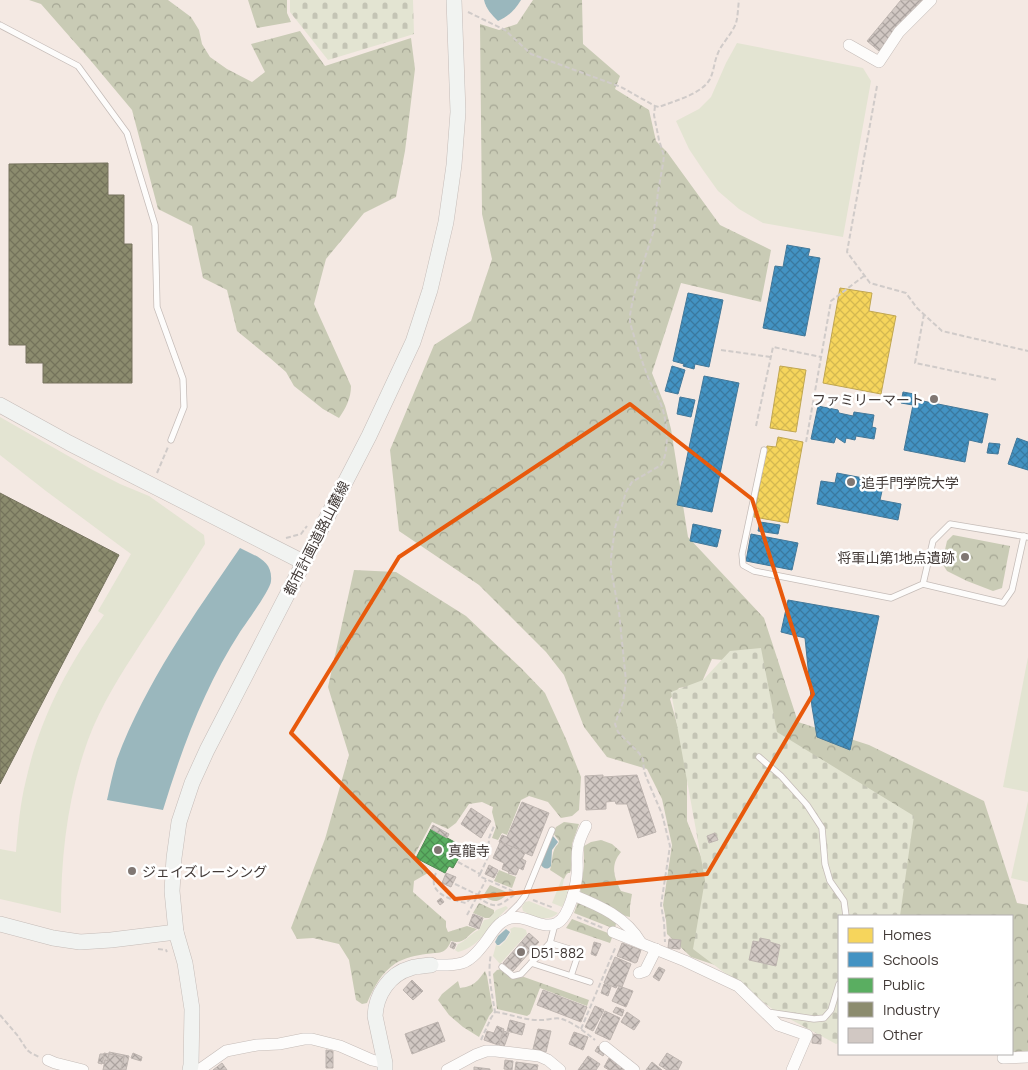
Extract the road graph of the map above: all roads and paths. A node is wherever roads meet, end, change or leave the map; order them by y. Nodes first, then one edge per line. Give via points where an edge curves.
1 (739, 0) edge
2 (931, 0) edge
3 (454, 3) edge
4 (0, 25) edge
5 (849, 45) dead end
6 (877, 86) dead end
7 (655, 106) junction
8 (865, 276) junction
9 (924, 314) junction
10 (721, 350) dead end
11 (1028, 350) edge
12 (821, 356) junction
13 (771, 358) junction
14 (998, 380) dead end
15 (0, 405) edge
16 (756, 426) dead end
17 (171, 440) joint
18 (806, 442) dead end
19 (764, 450) dead end
20 (156, 475) dead end
21 (311, 520) dead end
22 (1026, 536) edge
23 (280, 537) dead end
24 (303, 562) junction
25 (923, 584) junction
26 (759, 757) dead end
27 (494, 826) dead end
28 (586, 826) dead end
29 (552, 830) dead end
30 (458, 862) dead end
31 (436, 874) dead end
32 (480, 874) junction
33 (486, 880) junction
34 (455, 884) dead end
35 (573, 895) junction
36 (477, 897) junction
37 (529, 898) dead end
38 (560, 910) dead end
39 (467, 915) dead end
40 (846, 915) edge
41 (573, 916) dead end
42 (501, 922) junction
43 (0, 924) edge
44 (555, 924) junction
45 (176, 932) junction
46 (617, 933) junction
47 (488, 938) junction
48 (550, 942) junction
49 (641, 943) junction
50 (660, 951) junction
51 (531, 963) junction
52 (431, 965) joint
53 (502, 967) dead end
54 (639, 972) dead end
55 (571, 976) junction
56 (590, 982) dead end
57 (838, 987) edge
58 (495, 1012) junction
59 (765, 1012) junction
60 (0, 1016) edge
61 (581, 1029) junction
62 (605, 1047) joint
63 (475, 1055) junction
64 (1028, 1057) edge
65 (1003, 1058) dead end
66 (48, 1060) joint
67 (385, 1067) edge
68 (83, 1070) edge
69 (190, 1070) edge
70 (199, 1070) edge
71 (447, 1070) edge
72 (560, 1070) edge
73 (634, 1070) edge
74 (792, 1070) edge

1 - 7 path via 736,22 718,52 706,85 684,97
2 - 5 street via 899,32 879,62
3 - 7 path via 505,30 531,54 621,87
3 - 24 street, 都市計画道路山麓線 via 458,112 454,165 446,222 430,290 413,342
4 - 17 lane via 78,66 127,133 155,225 157,307 183,379 184,407
6 - 8 path via 847,252
7 - 50 path via 664,164 654,230 638,279 630,323 646,374 662,408 667,437 664,461 632,482 626,492 615,528 611,570 626,681 615,724 618,732 642,759 670,846 661,905 666,942
8 - 9 path via 870,283 906,293
8 - 12 path via 831,301
9 - 11 path via 942,331
9 - 14 path via 916,363
10 - 13 path
12 - 13 path via 773,347
12 - 18 path
13 - 16 path
15 - 24 street
17 - 20 path
19 - 25 lane via 742,554 744,565 754,571 891,598
21 - 23 path via 300,534 287,539
22 - 25 lane via 950,524 933,541
22 - 25 lane via 1012,590 1003,603
24 - 45 street, 都市計画道路山麓線 via 192,783 179,822 174,858 172,891
26 - 40 lane via 807,804 822,828 825,864 830,881 844,901
27 - 32 path via 489,838 488,857
28 - 35 street via 578,846
29 - 42 lane via 525,896
30 - 32 path
31 - 36 path via 433,884 443,896 466,904 472,897
32 - 33 path
33 - 36 path
33 - 36 path via 515,892 498,906
34 - 36 path
35 - 44 street via 564,918
35 - 49 street via 610,912
36 - 39 path
37 - 38 path
41 - 46 path
42 - 44 street via 520,917
42 - 47 street
43 - 45 street via 80,942
44 - 48 lane
45 - 69 street, 都市計画道路山麓線 via 185,963 192,1009
46 - 49 street
46 - 61 path
47 - 52 street via 462,963
47 - 58 path via 493,946 489,965
48 - 51 lane
48 - 55 lane via 579,952
49 - 50 street
50 - 54 street via 645,970
50 - 59 street via 738,986
51 - 53 lane via 521,974 513,976
51 - 55 lane
52 - 67 street via 400,972 386,984 379,996 375,1016
55 - 56 lane
57 - 59 lane via 831,1010 824,1018
58 - 61 path via 532,1020 560,1018
58 - 63 path
59 - 74 street via 778,1025 807,1036
60 - 66 path via 26,1050
61 - 62 path
62 - 73 street
63 - 71 street
63 - 72 street via 496,1051 539,1056
64 - 65 street
66 - 68 street
67 - 70 street via 340,1046 304,1039 226,1051

